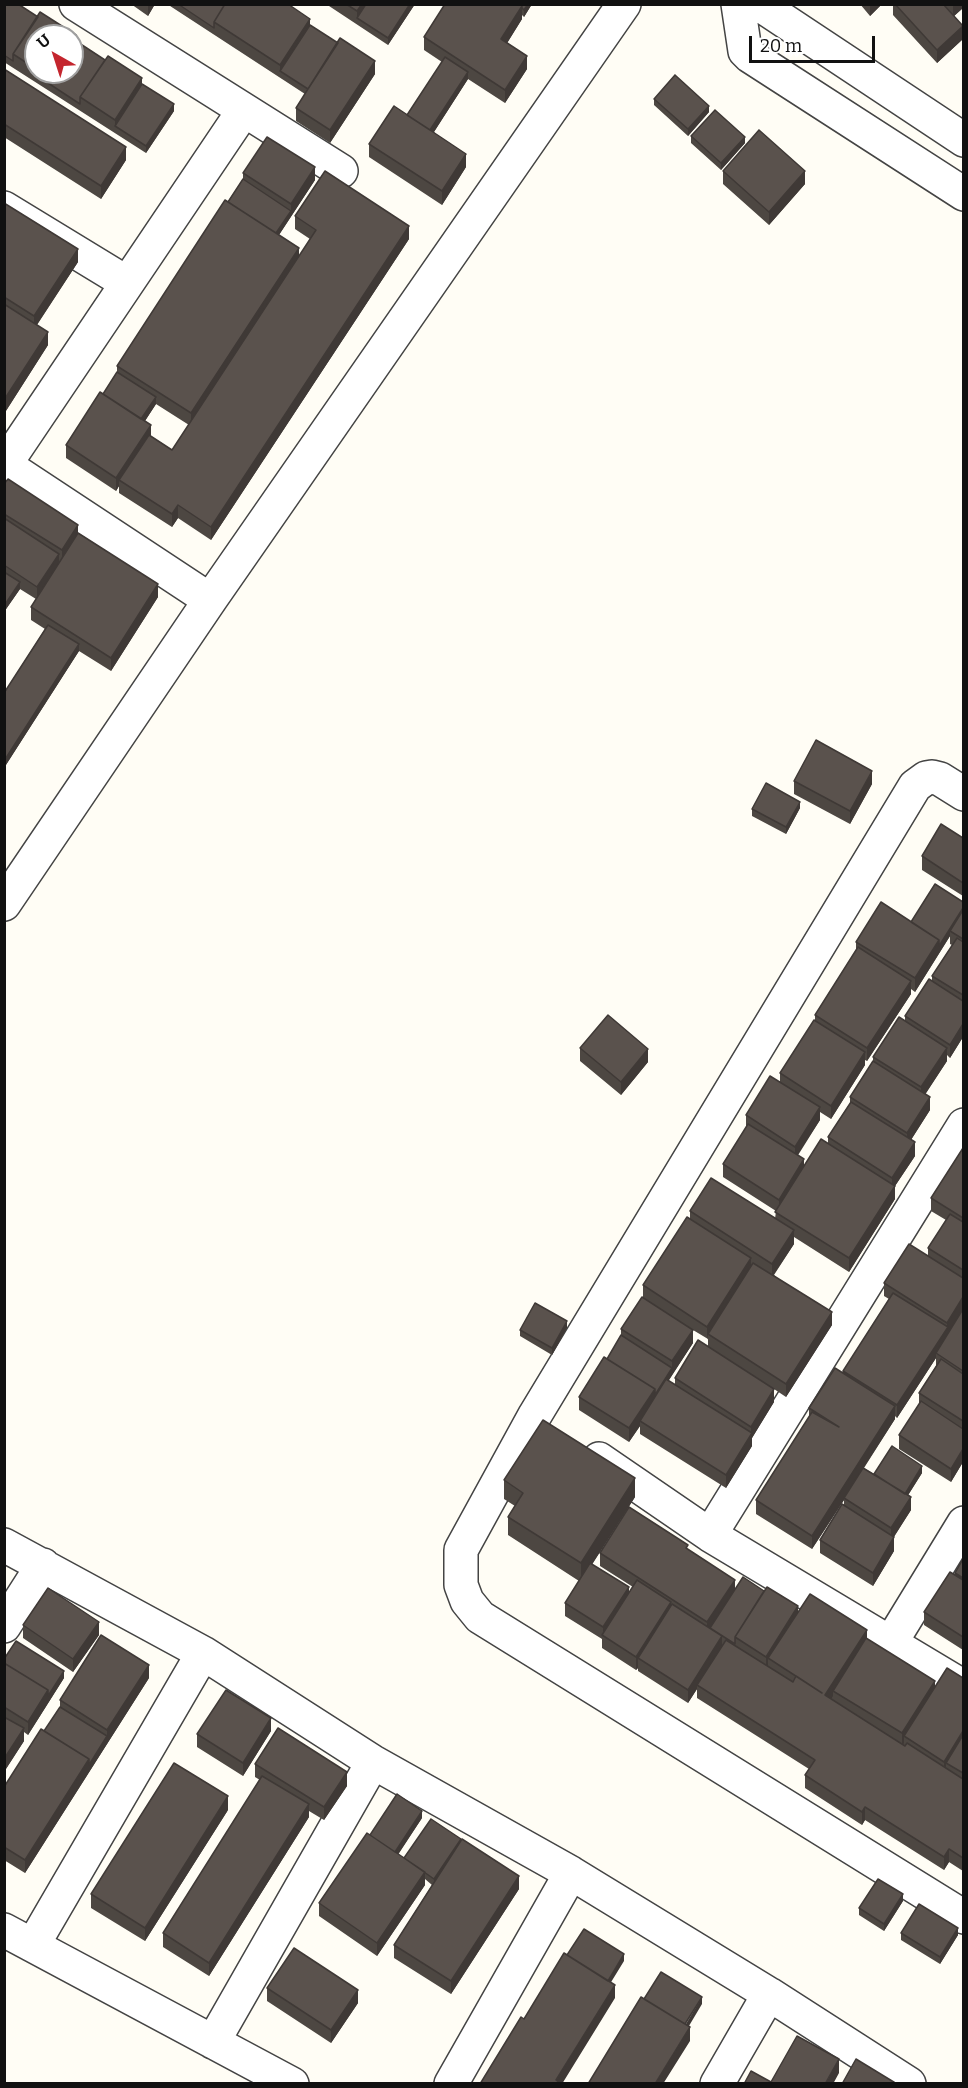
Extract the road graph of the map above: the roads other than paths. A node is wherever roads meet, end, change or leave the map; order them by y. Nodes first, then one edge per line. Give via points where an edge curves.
1 (76, 4) edge
2 (624, 4) edge
3 (738, 4) edge
4 (759, 4) edge
5 (244, 110) junction
6 (957, 125) edge
7 (341, 171) dead end
8 (963, 194) edge
9 (4, 208) edge
10 (127, 283) junction
11 (5, 465) edge
12 (210, 600) junction
13 (963, 794) edge
14 (4, 904) edge
15 (963, 1125) edge
16 (535, 1414) junction
17 (963, 1523) edge
18 (710, 1535) junction
19 (4, 1545) edge
20 (43, 1565) junction
21 (4, 1626) edge
22 (890, 1644) junction
23 (203, 1653) junction
24 (963, 1687) edge
25 (373, 1762) junction
26 (571, 1873) junction
27 (963, 1917) edge
28 (4, 1930) edge
29 (33, 1945) junction
30 (769, 1994) junction
31 (213, 2042) junction
32 (292, 2084) edge
33 (451, 2084) edge
34 (717, 2084) edge
35 (909, 2084) edge

1 - 5 street
2 - 12 street
3 - 8 street via 745,51 750,56
4 - 6 street
5 - 7 street
5 - 10 street
9 - 10 street
10 - 11 street
11 - 12 street
12 - 14 street
13 - 16 street via 932,777 915,786
15 - 18 street
16 - 18 street
16 - 27 street via 461,1550 460,1585 480,1617
17 - 22 street
18 - 22 street
19 - 20 street
20 - 21 street
20 - 23 street
22 - 24 street
23 - 25 street
23 - 29 street
25 - 26 street
25 - 31 street
26 - 30 street
26 - 33 street
28 - 29 street
29 - 31 street
30 - 34 street
30 - 35 street
31 - 32 street

